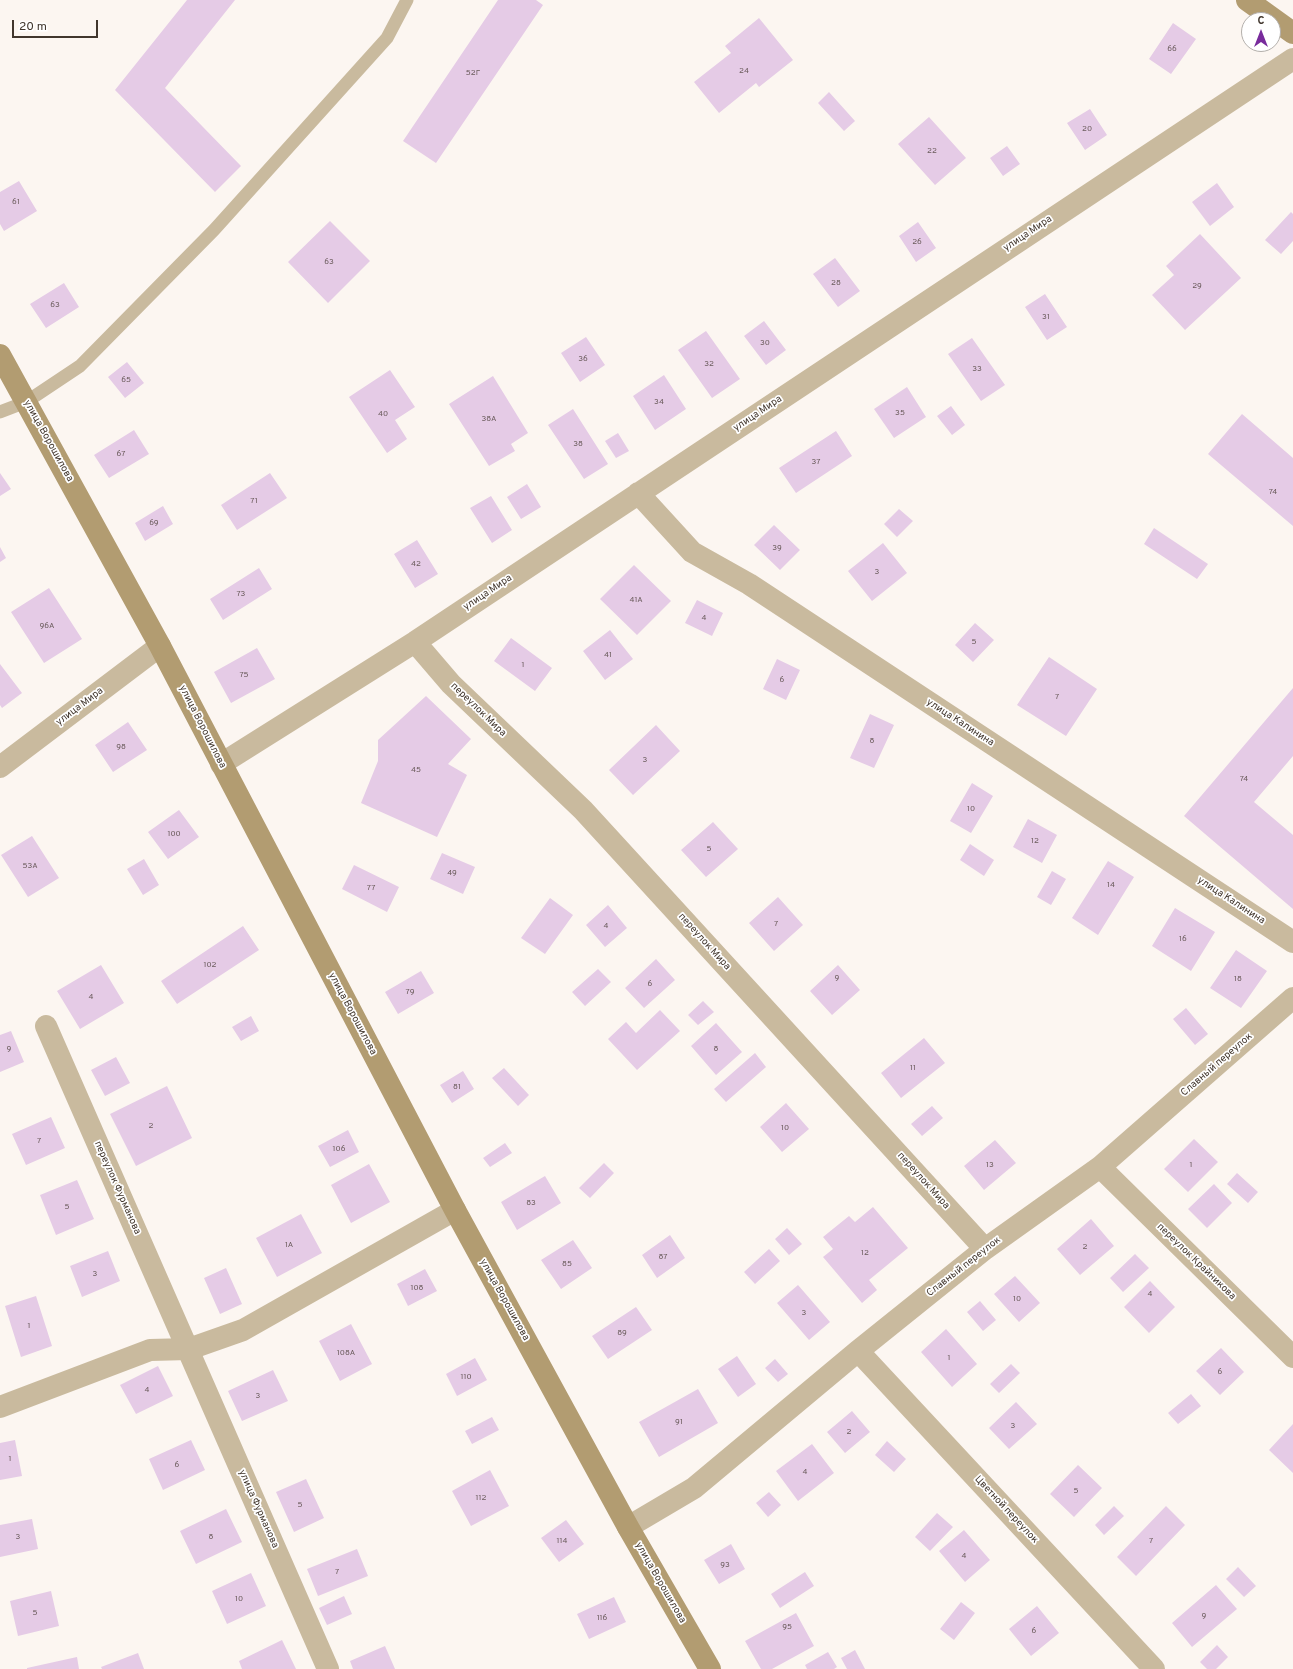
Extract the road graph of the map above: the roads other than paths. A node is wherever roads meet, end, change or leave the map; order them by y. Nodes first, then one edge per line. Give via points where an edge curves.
1 (407, 0) edge
2 (1247, 0) edge
3 (1293, 33) edge
4 (1293, 59) edge
5 (0, 355) edge
6 (26, 402) junction
7 (0, 412) edge
8 (638, 493) junction
9 (415, 642) junction
10 (160, 646) junction
11 (221, 764) junction
12 (0, 767) edge
13 (1293, 942) edge
14 (1293, 998) edge
15 (46, 1026) dead end
16 (1100, 1167) junction
17 (455, 1210) junction
18 (986, 1249) junction
19 (188, 1349) junction
20 (858, 1351) junction
21 (1293, 1357) edge
22 (0, 1407) edge
23 (628, 1527) junction
24 (328, 1669) edge
25 (710, 1669) edge
26 (1154, 1669) edge

1 - 6 lane via 387,38 214,230 80,366
2 - 3 main road
4 - 8 street, улица Мира
5 - 6 main road, улица Ворошилова
6 - 7 lane
6 - 10 main road, улица Ворошилова
8 - 9 street, улица Мира
8 - 13 street, улица Калинина via 692,552 749,584
9 - 11 street, улица Мира
9 - 18 street, переулок Мира via 451,684 583,810
10 - 11 main road, улица Ворошилова
10 - 12 street, улица Мира
11 - 17 main road, улица Ворошилова
14 - 16 street, Славный переулок
15 - 19 street, переулок Фурманова
16 - 18 street, Славный переулок
16 - 21 street, переулок Крайникова
17 - 19 street via 243,1330
17 - 23 main road, улица Ворошилова
18 - 20 street, Славный переулок
19 - 22 street via 150,1350
19 - 24 street, улица Фурманова
20 - 23 street, Славный переулок via 694,1488
20 - 26 street, Цветной переулок
23 - 25 main road, улица Ворошилова

